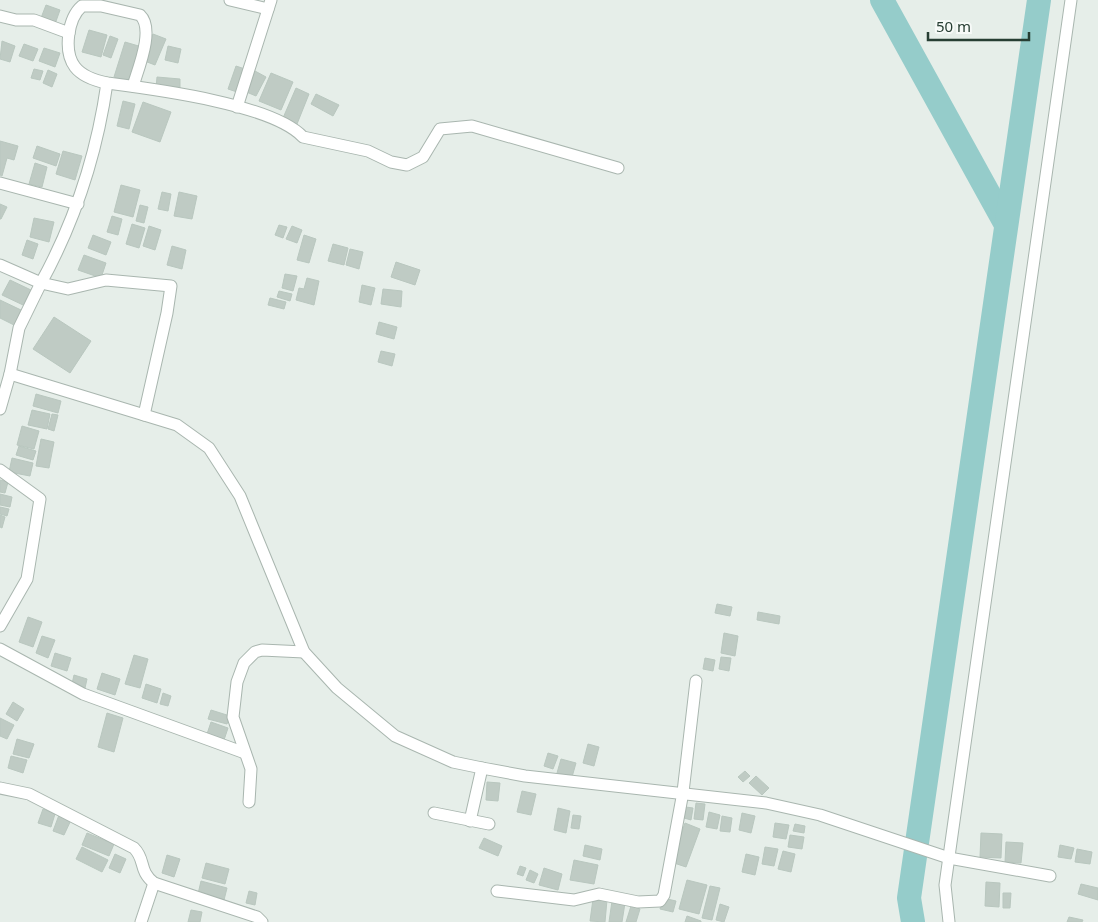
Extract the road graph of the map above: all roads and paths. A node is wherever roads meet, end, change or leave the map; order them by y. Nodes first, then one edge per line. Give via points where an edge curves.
1 (230, 0) edge
2 (1071, 0) edge
3 (102, 3) edge
4 (270, 5) edge
5 (0, 16) edge
6 (69, 33) junction
7 (107, 83) junction
8 (133, 86) junction
9 (236, 107) junction
10 (618, 168) dead end
11 (0, 183) edge
12 (78, 204) junction
13 (0, 265) edge
14 (41, 283) junction
15 (10, 374) junction
16 (0, 409) edge
17 (144, 415) junction
18 (0, 470) edge
19 (0, 626) edge
20 (0, 649) edge
21 (304, 652) junction
22 (696, 681) dead end
23 (245, 753) junction
24 (482, 768) junction
25 (0, 788) edge
26 (683, 792) junction
27 (249, 802) dead end
28 (434, 814) dead end
29 (470, 821) junction
30 (489, 824) dead end
31 (947, 858) junction
32 (1050, 876) dead end
33 (154, 883) junction
34 (497, 891) dead end
35 (141, 922) edge
36 (262, 922) edge
37 (949, 922) edge

1 - 4 street
2 - 31 street
3 - 6 street via 82,6 76,11
3 - 8 street via 144,19 145,45
4 - 9 street
5 - 6 street via 34,20
6 - 7 street via 75,68
7 - 8 street
7 - 12 street via 102,117
8 - 9 street
9 - 10 street via 281,121 303,137 368,151 391,162 407,165 423,157 440,129 472,126
11 - 12 street
12 - 14 street via 61,247
13 - 14 street
14 - 15 street via 19,328
14 - 17 street via 68,289 106,280 171,286
15 - 16 street
15 - 17 street
17 - 21 street via 177,425 209,448 228,475 240,496
18 - 19 street via 40,499 27,579
20 - 23 street via 83,694
21 - 23 street via 262,650 244,663 237,682 233,717
21 - 24 street via 337,688 395,736 453,762
22 - 26 street
23 - 27 street via 251,769
24 - 26 street via 525,776
24 - 29 street
25 - 33 street via 29,794 134,848 145,876
26 - 31 street via 766,802 820,815
26 - 34 street via 664,895 660,901 638,902 598,894 574,900
28 - 29 street
29 - 30 street
31 - 32 street
31 - 37 street
33 - 35 street
33 - 36 street via 257,917

